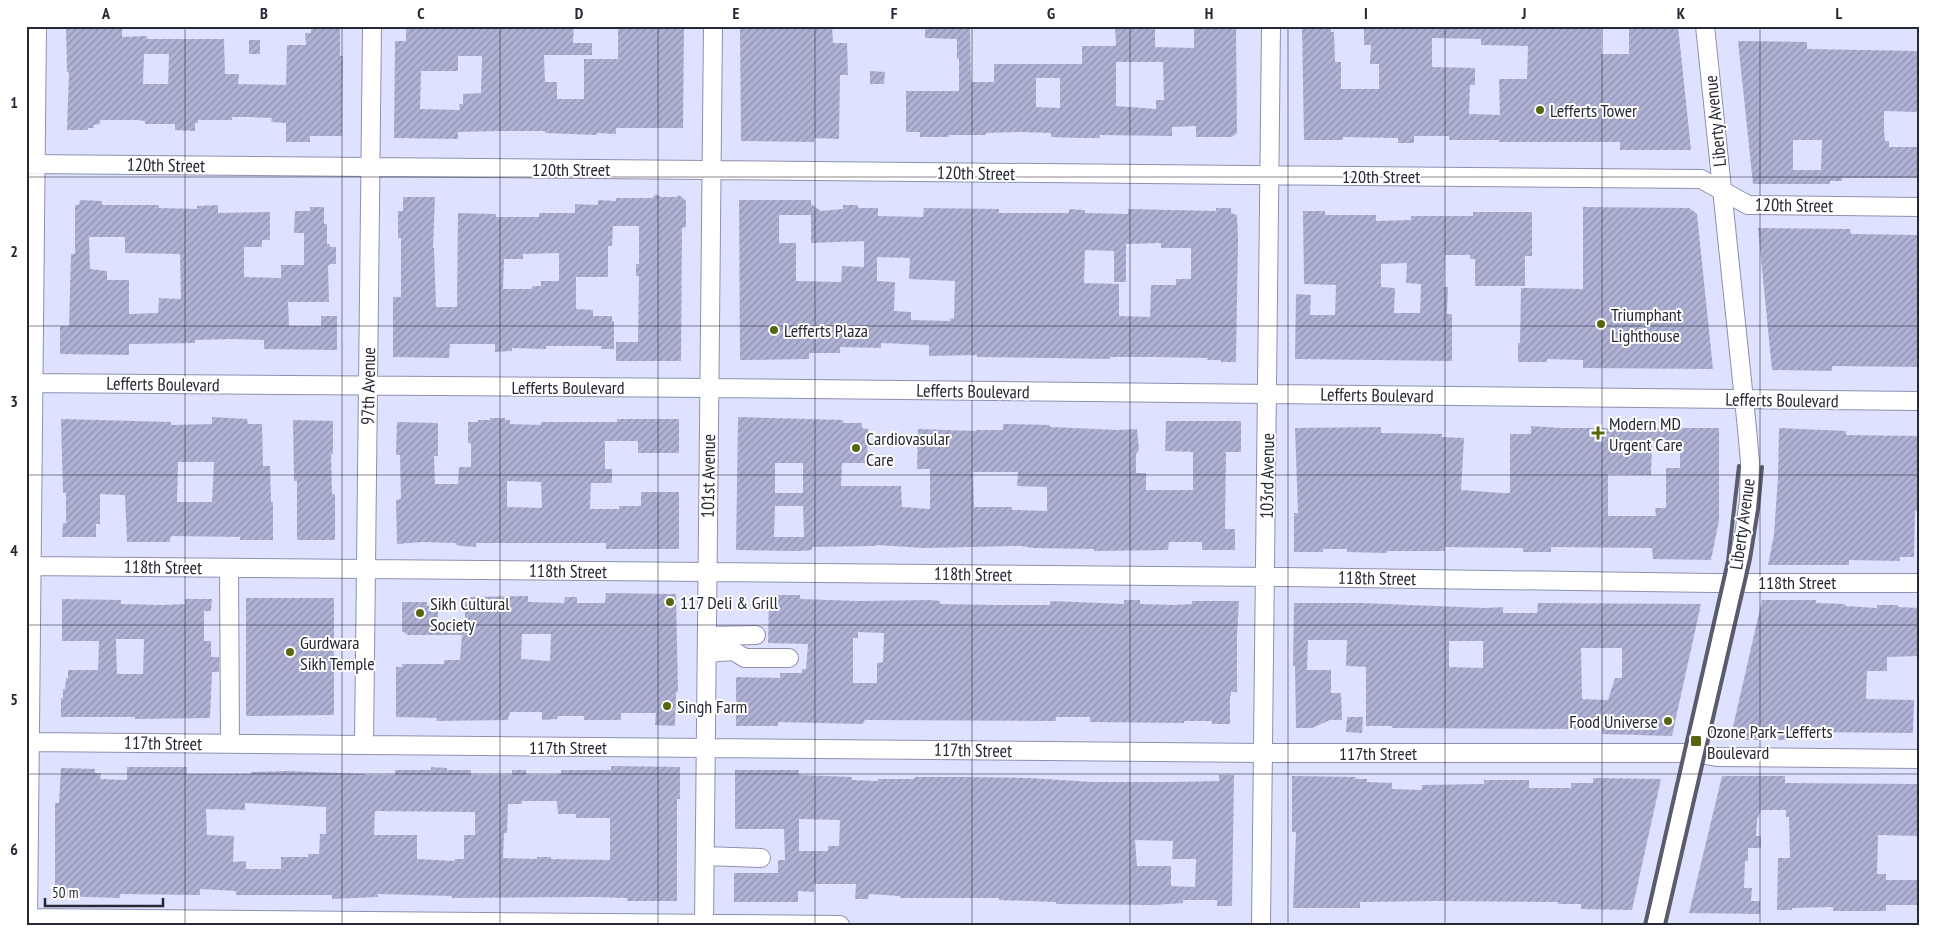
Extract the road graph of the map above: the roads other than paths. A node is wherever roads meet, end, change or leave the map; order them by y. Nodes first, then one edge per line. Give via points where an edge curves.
1 (36, 26) edge
2 (372, 26) edge
3 (712, 26) edge
4 (1271, 26) edge
5 (1705, 26) edge
6 (31, 164) edge
7 (370, 167) junction
8 (711, 170) junction
9 (1270, 175) junction
10 (1723, 191) junction
11 (1919, 207) edge
12 (30, 383) edge
13 (368, 386) junction
14 (709, 388) junction
15 (1268, 394) junction
16 (1744, 400) junction
17 (1919, 401) edge
18 (29, 566) edge
19 (229, 568) junction
20 (366, 569) junction
21 (707, 572) junction
22 (1265, 577) junction
23 (1734, 582) junction
24 (1919, 583) edge
25 (756, 635) dead end
26 (707, 644) junction
27 (788, 658) dead end
28 (28, 742) edge
29 (230, 744) junction
30 (364, 745) junction
31 (706, 748) junction
32 (1264, 753) junction
33 (1695, 753) junction
34 (1919, 759) edge
35 (705, 856) junction
36 (761, 858) dead end
37 (27, 920) edge
38 (704, 924) edge
39 (840, 925) edge
40 (1261, 925) edge
41 (1656, 925) edge

1 - 6 street
2 - 7 street, 97th Avenue
3 - 8 street, 101st Avenue
4 - 9 street, 103rd Avenue
5 - 10 street, Liberty Avenue
6 - 7 street, 120th Street
6 - 12 street
7 - 8 street, 120th Street
7 - 13 street, 97th Avenue
8 - 9 street, 120th Street
8 - 14 street, 101st Avenue
9 - 10 street, 120th Street via 1701,179
9 - 15 street, 103rd Avenue
10 - 11 street, 120th Street via 1748,205
10 - 16 street, Liberty Avenue
12 - 13 street, Lefferts Boulevard
12 - 18 street
13 - 14 street, Lefferts Boulevard
13 - 20 street, 97th Avenue
14 - 15 street, Lefferts Boulevard
14 - 21 street, 101st Avenue
15 - 16 street, Lefferts Boulevard
15 - 22 street, 103rd Avenue
16 - 17 street, Lefferts Boulevard
16 - 23 street, Liberty Avenue via 1750,461 1749,501
18 - 19 street, 118th Street
18 - 28 street
19 - 20 street, 118th Street
19 - 29 street
20 - 21 street, 118th Street
20 - 30 street, 97th Avenue
21 - 22 street, 118th Street
21 - 26 street, 101st Avenue
22 - 23 street, 118th Street
22 - 32 street, 103rd Avenue
23 - 24 street, 118th Street
23 - 33 street, Liberty Avenue
25 - 26 street
26 - 27 street via 745,658
26 - 31 street, 101st Avenue
28 - 29 street, 117th Street
28 - 37 street
29 - 30 street, 117th Street
30 - 31 street, 117th Street
31 - 32 street, 117th Street
31 - 35 street, 101st Avenue
32 - 33 street, 117th Street
32 - 40 street, 103rd Avenue
33 - 34 street, 117th Street via 1717,757
33 - 41 street, Liberty Avenue
35 - 36 street
35 - 38 street, 101st Avenue
37 - 38 street
38 - 39 street

